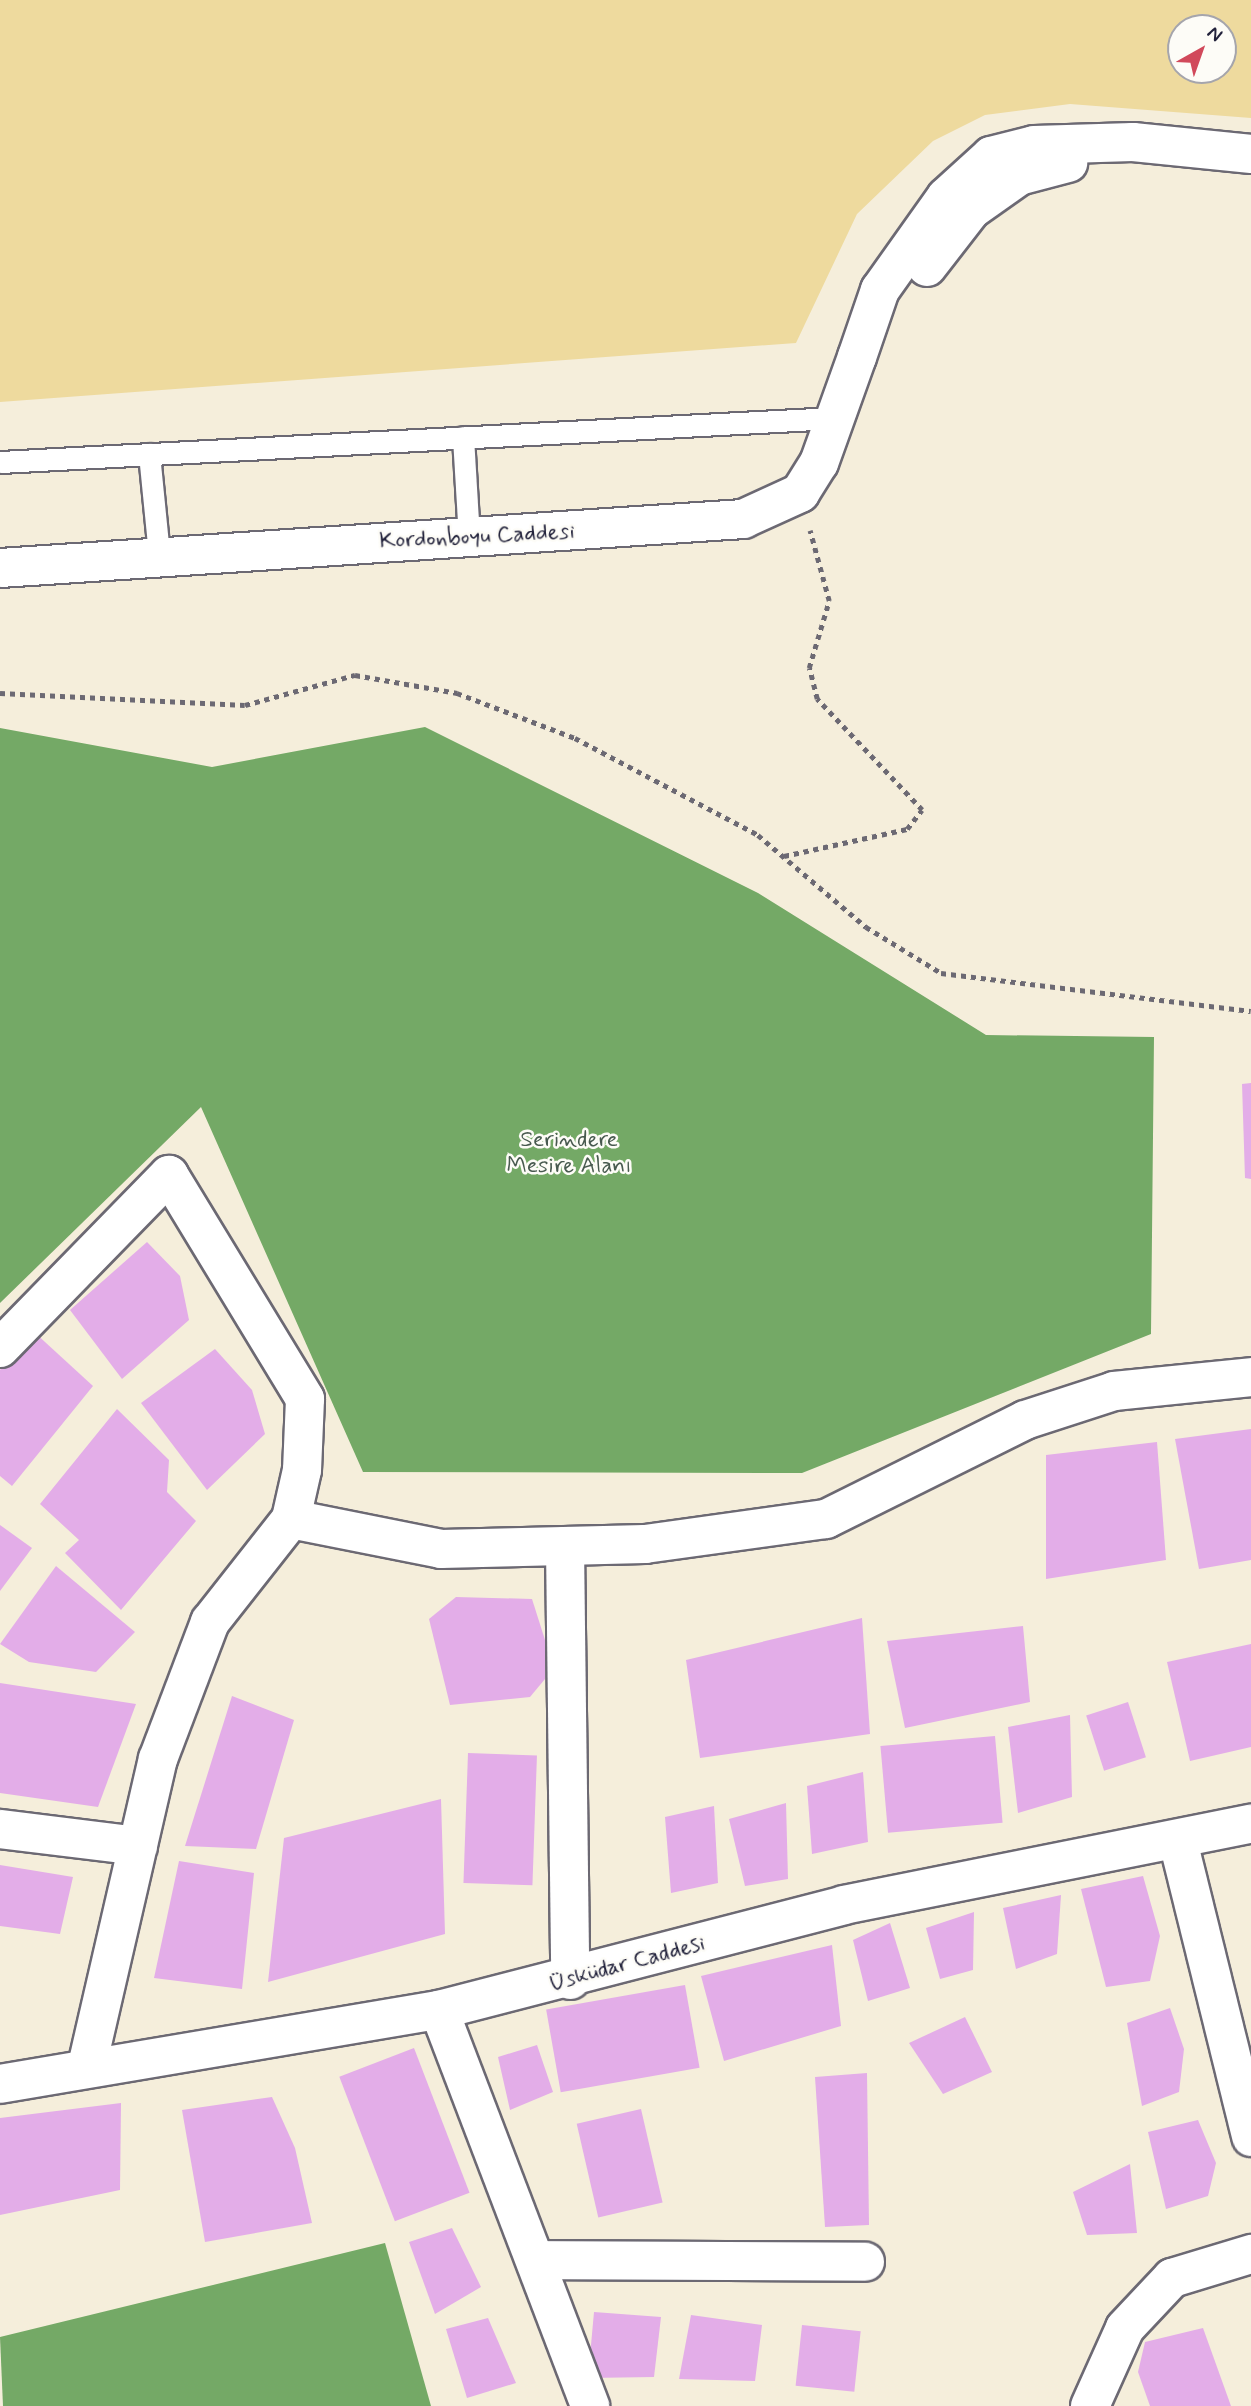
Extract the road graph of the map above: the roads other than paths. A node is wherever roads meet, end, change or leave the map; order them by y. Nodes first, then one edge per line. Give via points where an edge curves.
1 (1251, 154) edge
2 (1251, 177) edge
3 (857, 357) junction
4 (835, 418) junction
5 (463, 437) junction
6 (149, 454) junction
7 (0, 462) edge
8 (469, 538) junction
9 (159, 555) junction
10 (0, 568) edge
11 (0, 1348) edge
12 (1251, 1377) edge
13 (291, 1519) junction
14 (565, 1546) junction
15 (1251, 1824) edge
16 (0, 1829) edge
17 (1178, 1841) junction
18 (138, 1846) junction
19 (570, 1980) junction
20 (439, 2010) junction
21 (87, 2066) junction
22 (0, 2084) edge
23 (1251, 2137) edge
24 (1251, 2254) edge
25 (534, 2260) junction
26 (865, 2262) dead end
27 (590, 2406) edge
28 (1090, 2406) edge

1 - 3 street via 1133,142 1034,145 991,156 946,197 880,290
2 - 3 street via 1083,159 1019,176 971,210
3 - 4 street
4 - 5 lane
4 - 8 street, Kordonboyu Caddesi via 800,493 743,519 707,526
5 - 6 lane
5 - 8 lane
6 - 7 lane
6 - 9 lane
8 - 9 street, Kordonboyu Caddesi
9 - 10 street, Kordonboyu Caddesi
11 - 13 street via 169,1175 305,1399 302,1470
12 - 14 street via 1114,1391 1025,1420 826,1519 645,1544
13 - 14 street via 441,1549
13 - 18 street via 210,1622 158,1759
14 - 19 street
15 - 17 street, Üsküdar Caddesi
16 - 18 street
17 - 19 street, Üsküdar Caddesi via 844,1905
17 - 23 street
18 - 21 street
19 - 20 street, Üsküdar Caddesi
20 - 21 street, Üsküdar Caddesi
20 - 25 street
21 - 22 street, Üsküdar Caddesi
24 - 28 street via 1172,2278 1125,2328
25 - 26 street
25 - 27 street

